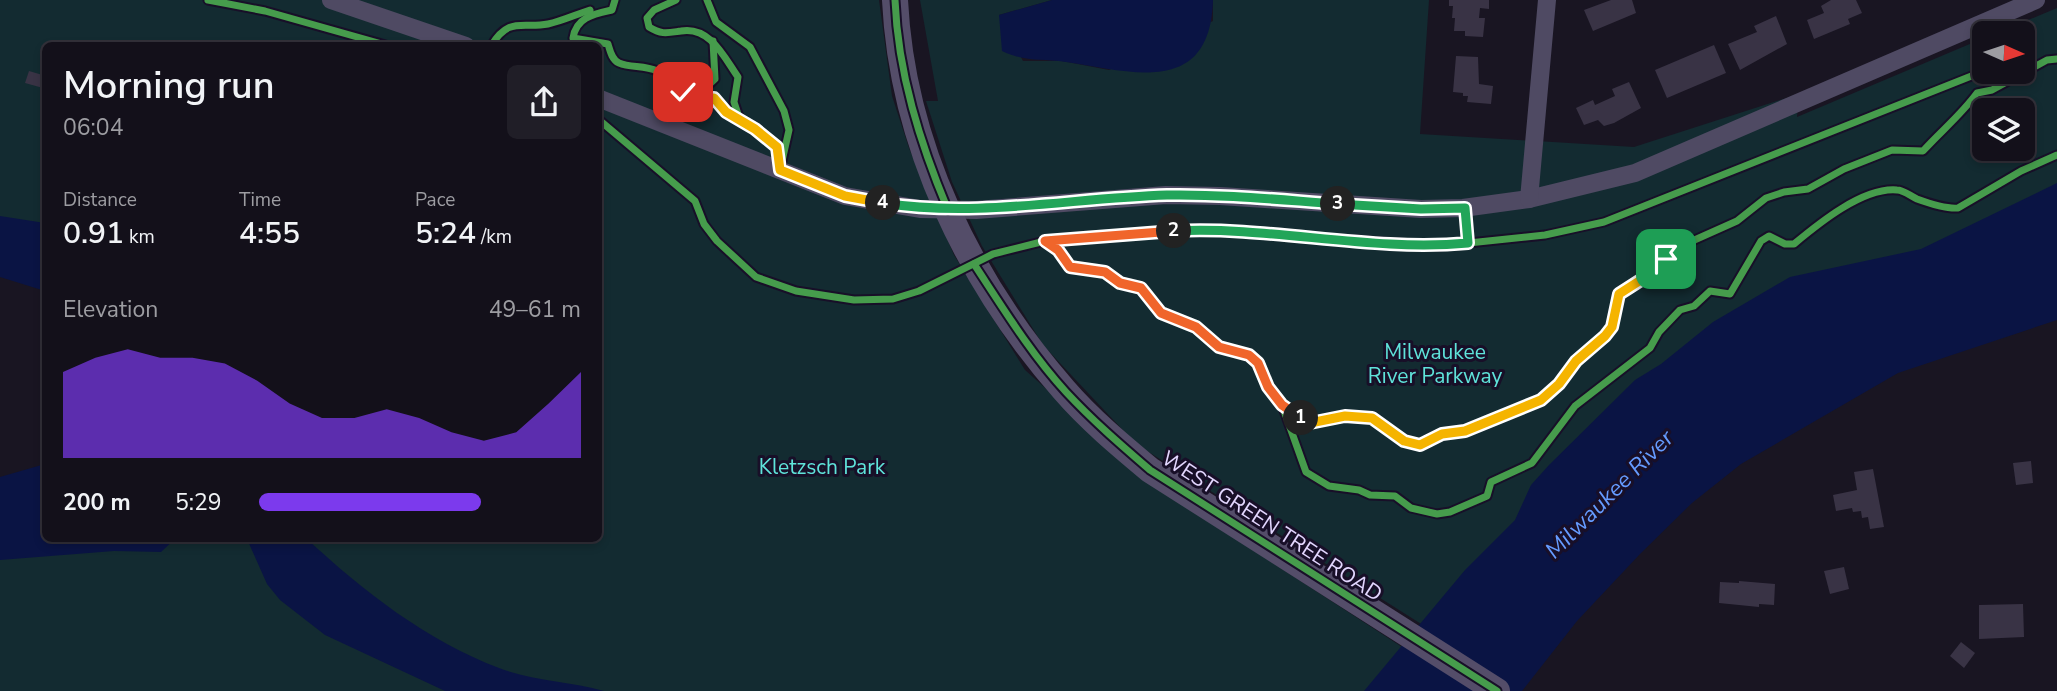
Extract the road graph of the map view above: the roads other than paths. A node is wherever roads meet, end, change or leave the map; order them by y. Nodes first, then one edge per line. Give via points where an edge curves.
1 (331, 0) edge
2 (895, 0) edge
3 (1547, 0) edge
4 (2036, 0) edge
5 (454, 42) edge
6 (602, 100) edge
7 (1529, 199) junction
8 (948, 210) junction
9 (1497, 691) edge

1 - 5 street
2 - 8 street, WEST GREEN TREE ROAD via 907,92
3 - 7 street
4 - 7 street via 1635,173
6 - 8 street via 845,196
7 - 8 street via 1421,209 1166,195
8 - 9 street, WEST GREEN TREE ROAD via 974,264 1025,341 1100,428 1198,504

